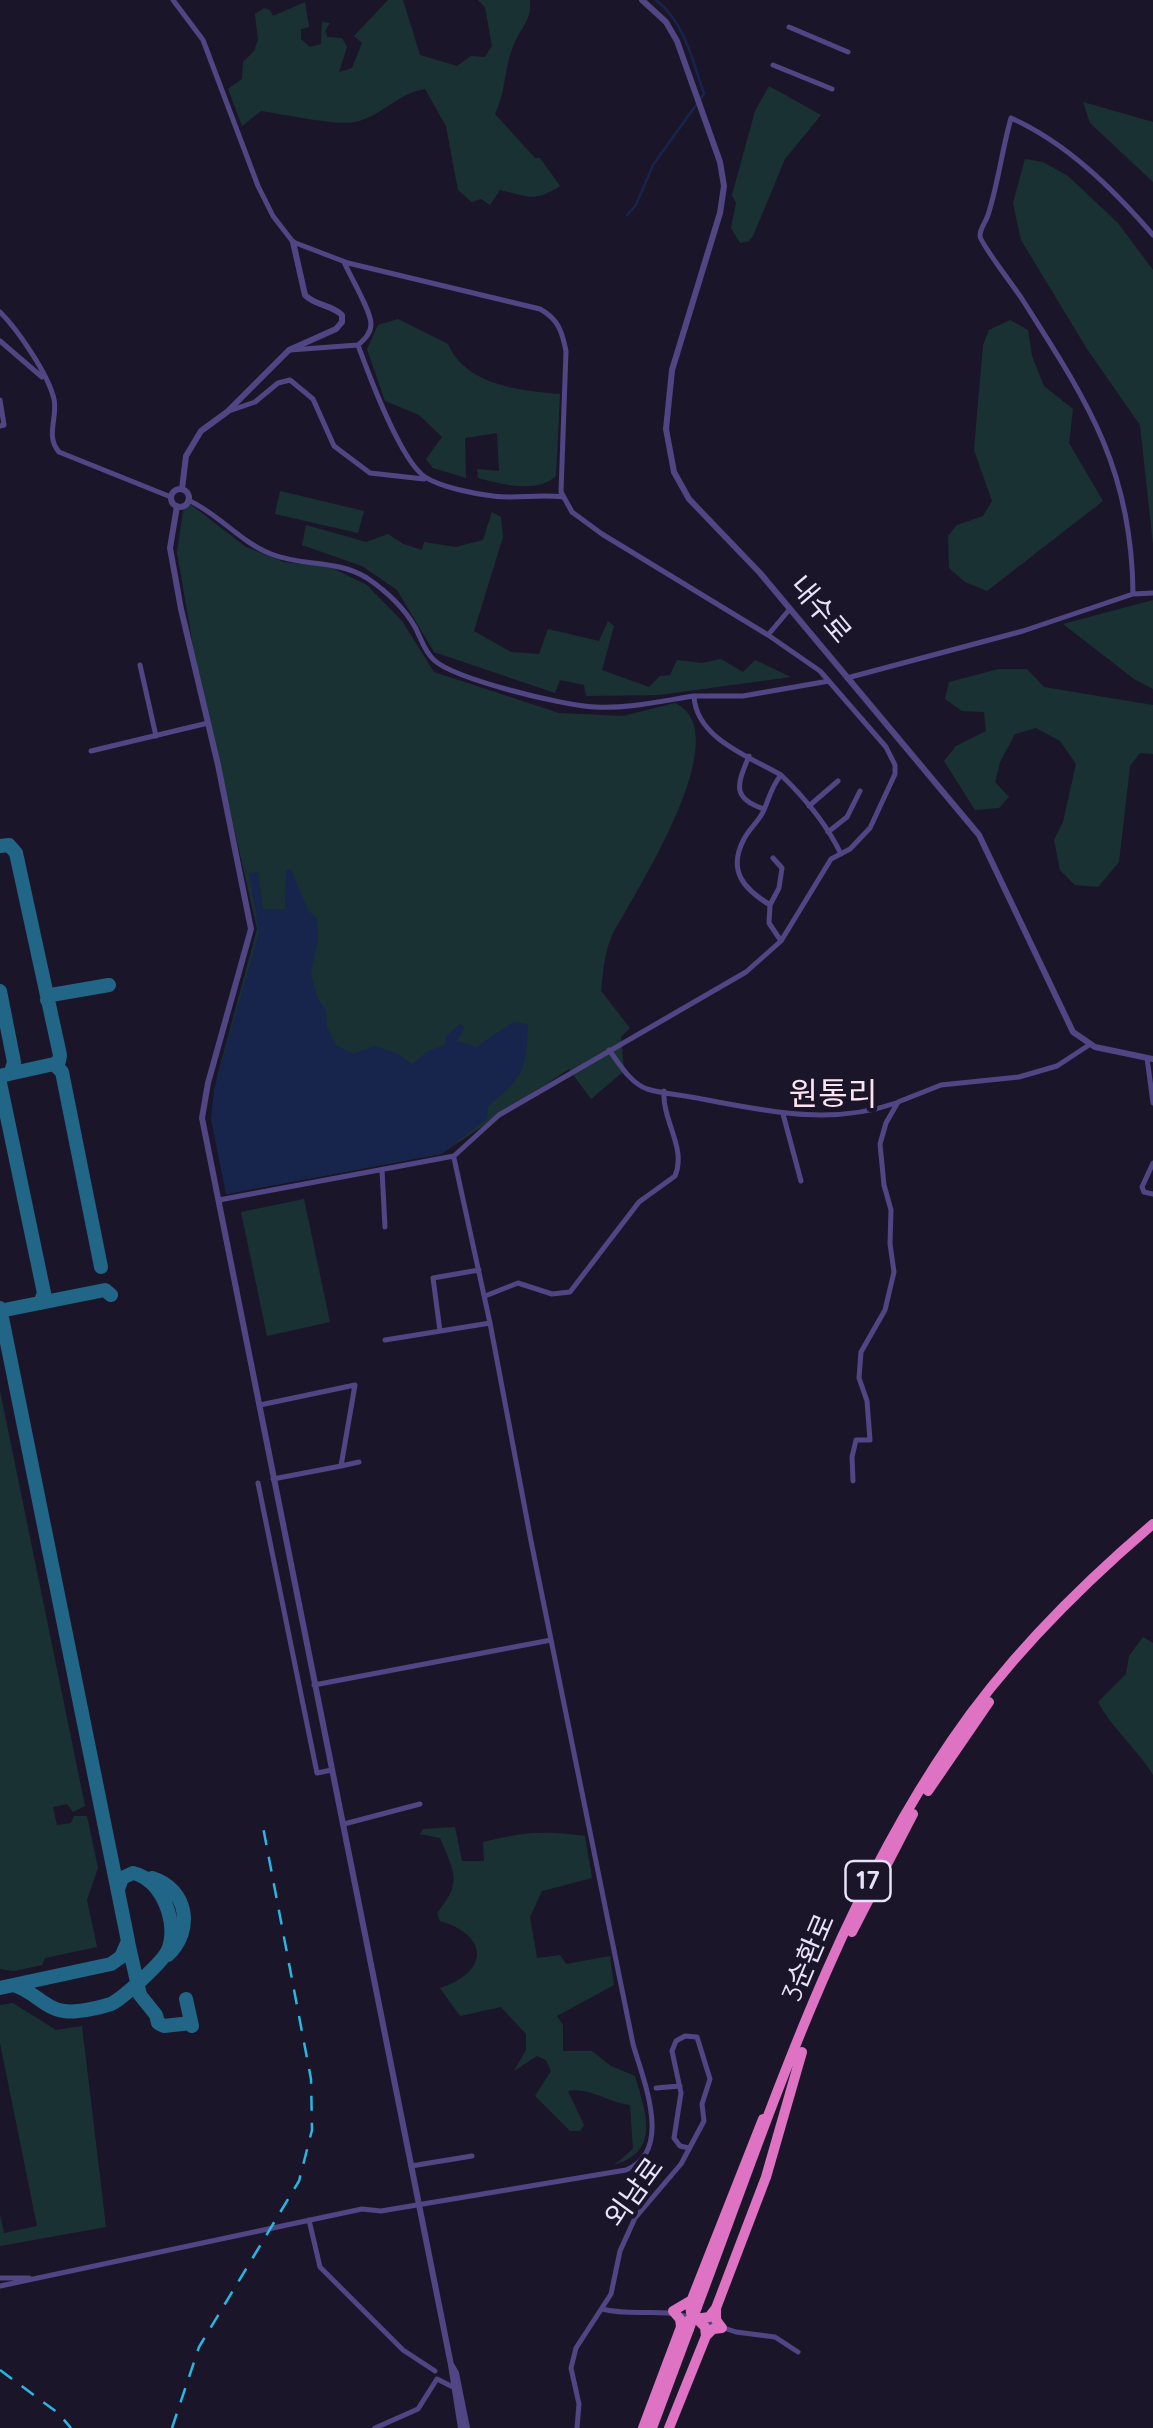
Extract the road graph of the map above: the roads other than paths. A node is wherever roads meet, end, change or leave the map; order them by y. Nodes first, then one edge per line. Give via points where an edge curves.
1 (173, 0) edge
2 (642, 0) edge
3 (789, 27) dead end
4 (848, 52) dead end
5 (773, 65) dead end
6 (832, 90) dead end
7 (1153, 235) edge
8 (293, 242) junction
9 (344, 262) junction
10 (0, 312) edge
11 (0, 341) edge
12 (358, 345) junction
13 (288, 350) junction
14 (45, 379) junction
15 (0, 400) edge
16 (227, 412) junction
17 (0, 426) edge
18 (428, 479) junction
19 (182, 489) junction
20 (171, 496) junction
21 (563, 497) junction
22 (188, 500) junction
23 (177, 506) junction
24 (1153, 593) edge
25 (1133, 594) junction
26 (790, 610) junction
27 (768, 635) junction
28 (140, 665) dead end
29 (847, 678) junction
30 (829, 681) junction
31 (694, 696) junction
32 (208, 723) junction
33 (156, 736) junction
34 (91, 751) dead end
35 (749, 756) junction
36 (780, 776) junction
37 (838, 781) dead end
38 (860, 791) dead end
39 (809, 806) junction
40 (764, 809) junction
41 (828, 832) junction
42 (840, 854) junction
43 (773, 858) dead end
44 (739, 879) junction
45 (731, 884) dead end
46 (770, 905) junction
47 (781, 941) junction
48 (1089, 1045) junction
49 (609, 1050) junction
50 (1150, 1058) edge
51 (664, 1091) junction
52 (898, 1102) junction
53 (1153, 1104) edge
54 (783, 1114) junction
55 (454, 1156) junction
56 (1153, 1164) edge
57 (382, 1170) junction
58 (801, 1181) dead end
59 (1153, 1194) edge
60 (219, 1200) junction
61 (386, 1227) dead end
62 (479, 1270) junction
63 (484, 1296) junction
64 (490, 1323) junction
65 (440, 1331) junction
66 (386, 1340) dead end
67 (260, 1406) junction
68 (359, 1462) dead end
69 (342, 1466) junction
70 (273, 1479) junction
71 (853, 1481) dead end
72 (258, 1482) dead end
73 (1153, 1524) edge
74 (1153, 1532) edge
75 (552, 1640) junction
76 (314, 1684) junction
77 (332, 1770) junction
78 (420, 1804) dead end
79 (344, 1824) junction
80 (799, 2051) junction
81 (680, 2086) junction
82 (656, 2088) dead end
83 (690, 2148) junction
84 (472, 2156) dead end
85 (411, 2166) junction
86 (419, 2205) junction
87 (309, 2220) junction
88 (0, 2278) edge
89 (42, 2278) junction
90 (0, 2286) edge
91 (716, 2308) junction
92 (602, 2310) junction
93 (673, 2311) junction
94 (695, 2320) junction
95 (722, 2328) junction
96 (798, 2352) dead end
97 (451, 2365) junction
98 (435, 2371) dead end
99 (452, 2387) junction
100 (375, 2428) edge
101 (464, 2428) edge
102 (577, 2428) edge
103 (643, 2428) edge
104 (655, 2428) edge
105 (669, 2428) edge

1 - 8 street via 203,40 258,186
2 - 26 street, 내수로 via 672,30 720,162 723,196 676,350 667,444 689,499
3 - 4 street
5 - 6 street
7 - 25 street via 1088,169 1011,118 981,241 1100,432 1124,497
8 - 9 street
8 - 13 street via 305,295 337,310 342,322
9 - 12 street via 371,323
9 - 21 street via 531,306 555,320 566,351
10 - 14 street
11 - 14 street
12 - 13 street
12 - 18 street via 380,404
13 - 16 street
14 - 20 street via 55,404 52,439 59,452
15 - 17 street
16 - 18 street via 290,380 313,399 334,446 366,471
16 - 19 street via 190,444
18 - 21 street via 494,496
19 - 20 street
19 - 22 street
20 - 23 street
21 - 27 street via 602,534
22 - 23 street
22 - 31 street via 273,555 364,576 405,612 429,655 465,676 586,707
23 - 32 street via 170,548
24 - 25 street
25 - 29 street via 1023,632
26 - 27 street
26 - 29 street, 내수로
27 - 30 street
28 - 33 street
29 - 48 street, 내수로 via 979,835 1065,1019
30 - 31 street via 742,696
30 - 42 street via 895,764 870,828
31 - 35 street via 708,732
32 - 33 street
32 - 60 street via 250,929 203,1106
33 - 34 street
35 - 36 street
35 - 40 street via 740,792
36 - 39 street
36 - 40 street
37 - 39 street
38 - 41 street via 847,817
39 - 41 street
40 - 44 street via 741,844
41 - 42 street
42 - 47 street via 821,872
43 - 46 street via 782,868
44 - 45 street
44 - 46 street
46 - 47 street via 769,924
47 - 49 street via 746,972
48 - 50 street
48 - 52 street via 1051,1068 998,1082 948,1083
49 - 51 street via 636,1082
49 - 55 street via 499,1115
50 - 53 street
51 - 54 street
51 - 63 street via 664,1115 679,1156 675,1176 638,1202 570,1292 552,1294 518,1283
52 - 54 street via 846,1114
52 - 71 street via 880,1144 894,1279 886,1310 862,1347 859,1378 870,1440 852,1446
54 - 58 street
55 - 57 street
55 - 62 street
56 - 59 street via 1142,1187
57 - 60 street
57 - 61 street
60 - 67 street
62 - 63 street
62 - 65 street via 433,1278
63 - 64 street
64 - 65 street
64 - 75 street
65 - 66 street
67 - 69 street via 355,1385
67 - 70 street
68 - 69 street
69 - 70 street
70 - 76 street
72 - 77 street via 317,1773
73 - 80 highway, 3순환로 / 17 via 1030,1642 952,1740 866,1885
74 - 80 highway, 3순환로 / 17 via 1026,1656 952,1754 872,1888
75 - 76 street
75 - 86 street via 652,2118 650,2142 642,2160 626,2170
76 - 77 street
77 - 79 street
78 - 79 street
79 - 85 street
80 - 91 highway via 766,2177
80 - 94 highway, 3순환로 / 17
81 - 82 street
81 - 83 street via 674,2138
81 - 83 street, 외남로 via 674,2045 680,2037 697,2037 710,2079 704,2122
83 - 92 street, 외남로 via 629,2230
84 - 85 street
85 - 86 street
86 - 87 street
86 - 97 street
87 - 89 street
87 - 98 street via 320,2267 402,2350
88 - 89 street
89 - 90 street
91 - 94 highway
91 - 95 highway
92 - 93 street
92 - 102 street, 외남로 via 572,2361
93 - 94 highway
93 - 94 highway
94 - 95 street
94 - 95 highway
94 - 103 highway
94 - 104 highway, 3순환로 / 17
94 - 105 highway
95 - 96 street via 775,2337
97 - 99 street
97 - 101 street
99 - 100 street via 437,2379 418,2409
99 - 101 street

